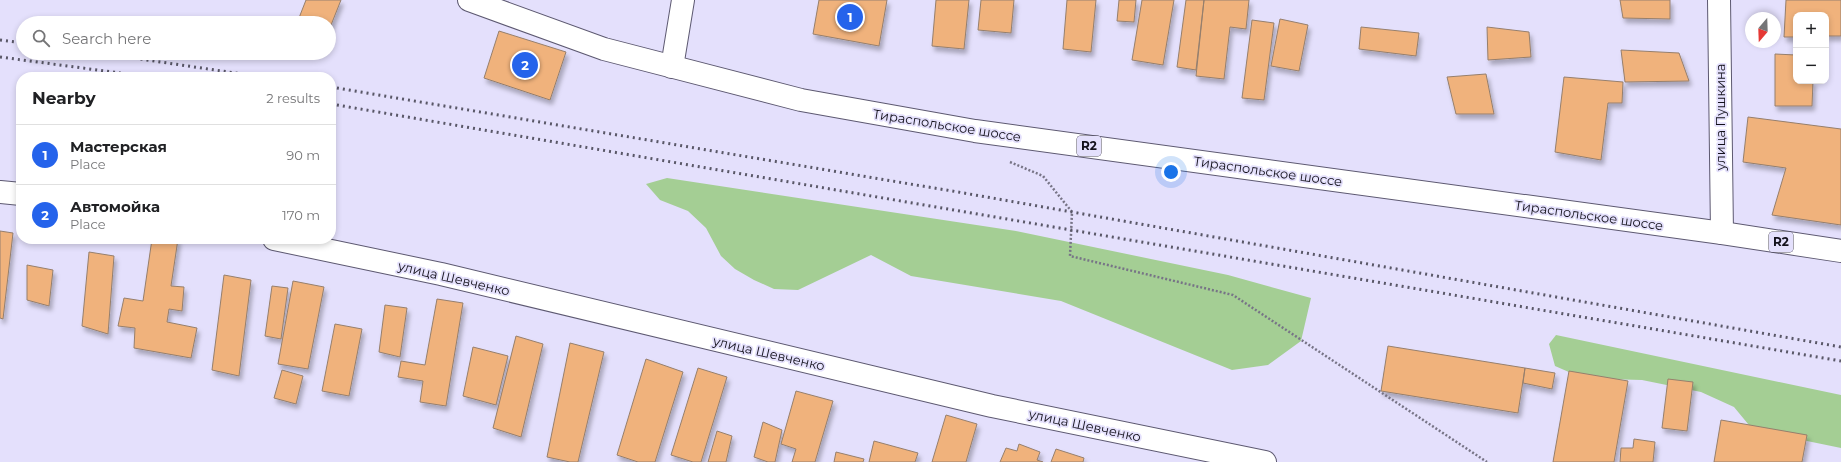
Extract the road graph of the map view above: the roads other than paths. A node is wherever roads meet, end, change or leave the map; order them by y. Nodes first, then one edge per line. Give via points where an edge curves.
1 (469, 0) edge
2 (683, 0) edge
3 (1719, 0) edge
4 (672, 67) junction
5 (0, 192) edge
6 (16, 194) edge
7 (1722, 233) junction
8 (298, 244) edge
9 (1841, 251) edge
10 (1265, 462) edge

1 - 4 main road, Тираспольское шоссе / R2 via 604,49
2 - 4 main road
3 - 7 main road, улица Пушкина
4 - 7 main road, Тираспольское шоссе / R2 via 801,100 975,131
5 - 6 main road
7 - 9 main road, Тираспольское шоссе / R2
8 - 10 main road, улица Шевченко via 442,274 992,406

